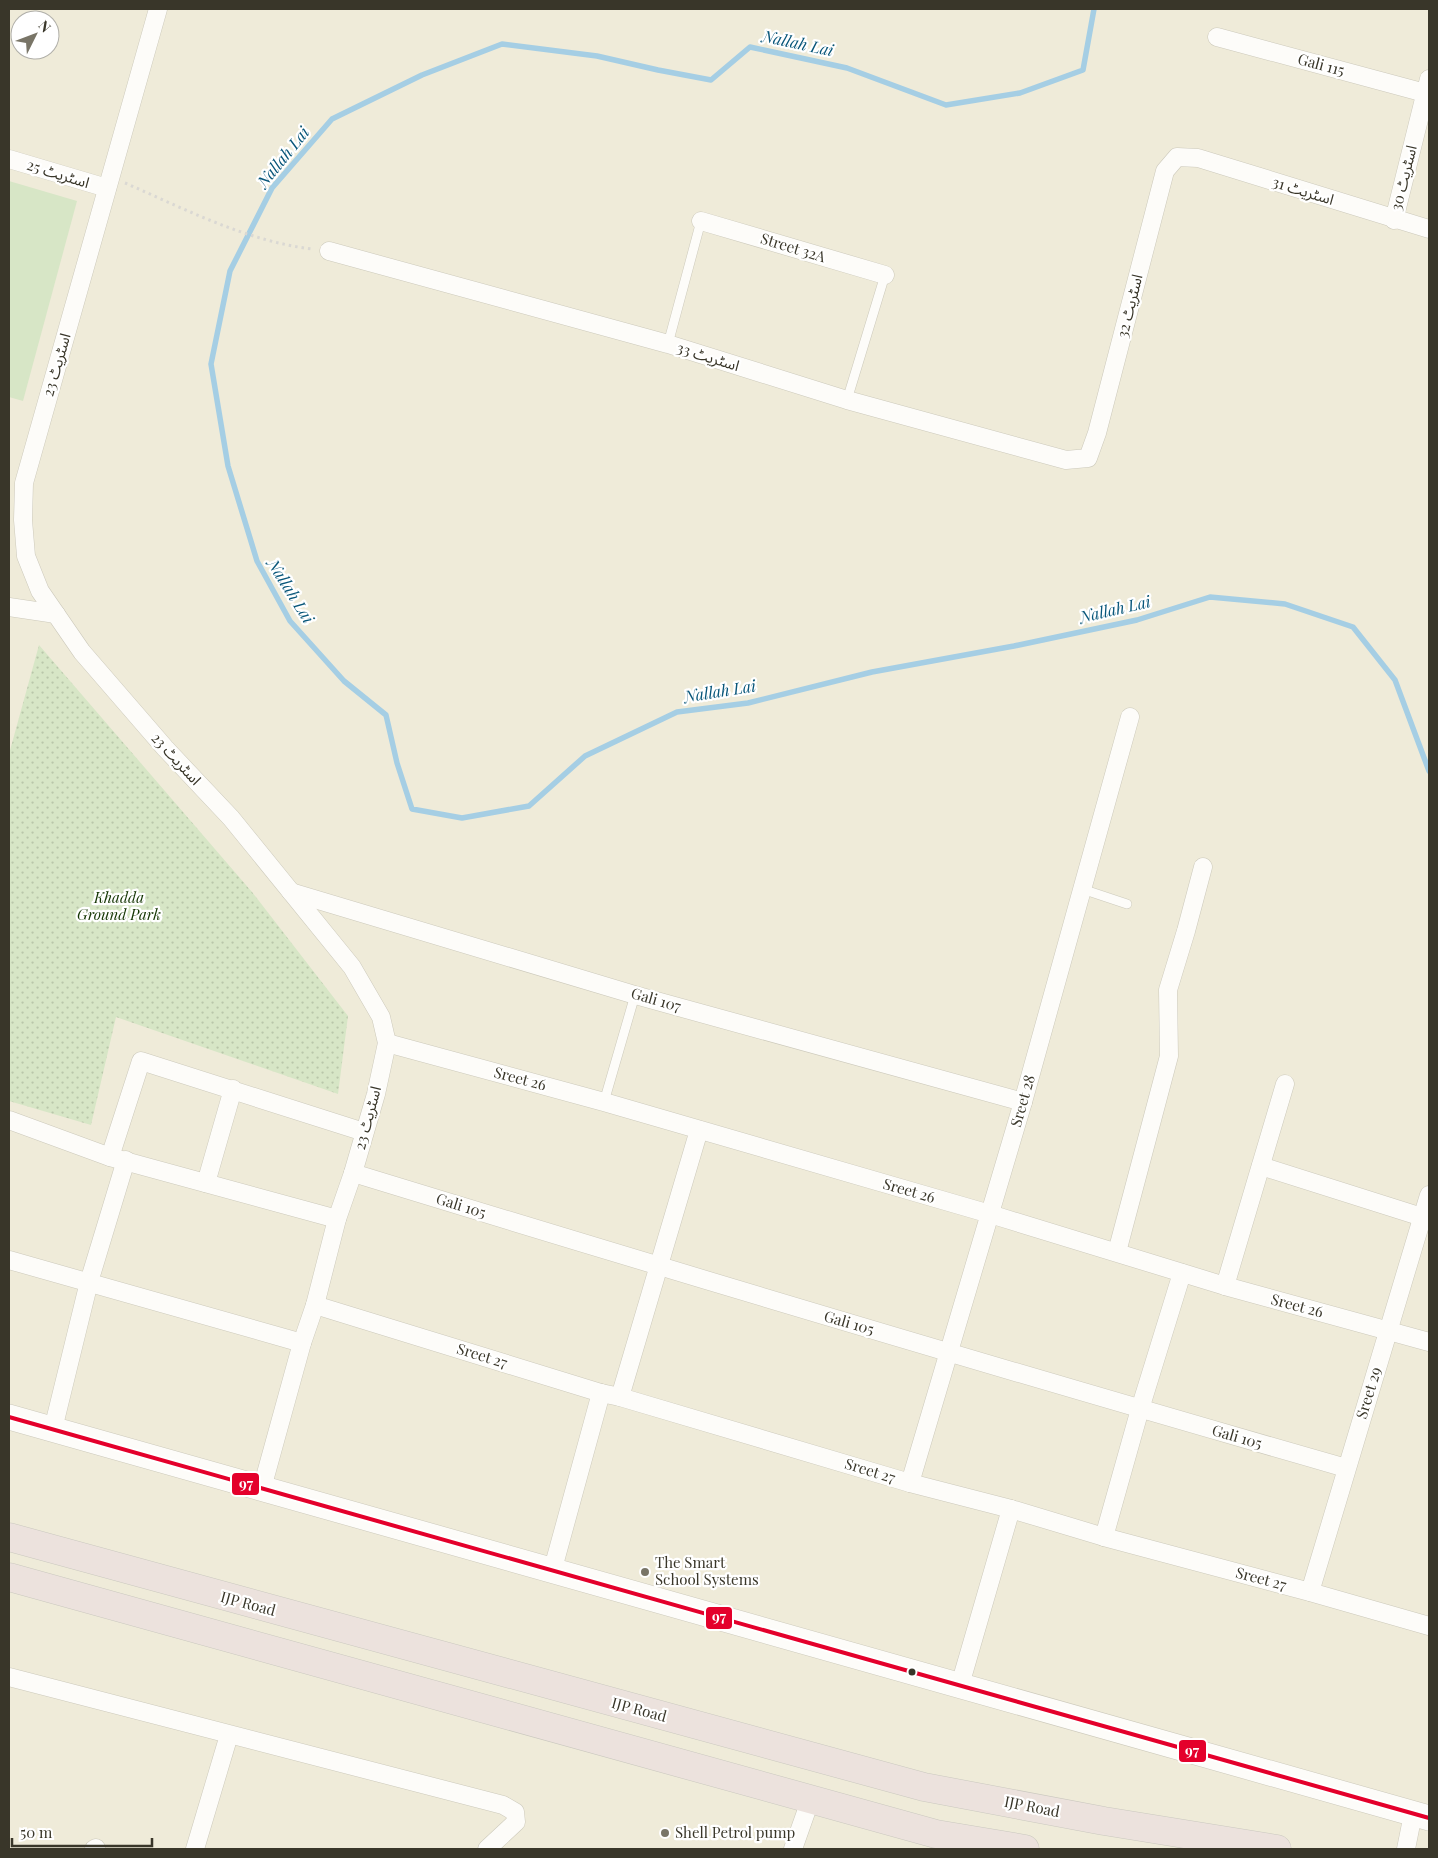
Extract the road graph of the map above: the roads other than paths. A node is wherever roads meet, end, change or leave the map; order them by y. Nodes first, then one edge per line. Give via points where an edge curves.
1 (158, 9) edge
2 (1216, 37) dead end
3 (1427, 86) edge
4 (1177, 157) joint
5 (9, 159) edge
6 (109, 182) junction
7 (1394, 220) junction
8 (701, 221) joint
9 (1429, 229) edge
10 (329, 251) road end
11 (885, 276) joint
12 (668, 344) junction
13 (847, 400) junction
14 (1088, 458) joint
15 (9, 607) edge
16 (56, 614) junction
17 (1130, 717) dead end
18 (1203, 867) dead end
19 (1082, 889) junction
20 (291, 892) junction
21 (1128, 904) dead end
22 (635, 995) junction
23 (388, 1043) junction
24 (1285, 1084) dead end
25 (233, 1090) junction
26 (604, 1102) junction
27 (1023, 1102) junction
28 (9, 1120) edge
29 (698, 1130) junction
30 (364, 1132) junction
31 (118, 1159) junction
32 (1261, 1166) junction
33 (353, 1173) junction
34 (206, 1183) junction
35 (1429, 1195) edge
36 (990, 1214) junction
37 (1422, 1217) junction
38 (337, 1219) junction
39 (1117, 1252) junction
40 (9, 1260) edge
41 (660, 1267) junction
42 (1182, 1272) junction
43 (89, 1282) junction
44 (1225, 1286) junction
45 (315, 1305) junction
46 (1388, 1331) junction
47 (1429, 1342) edge
48 (302, 1343) junction
49 (950, 1352) junction
50 (601, 1393) junction
51 (620, 1397) junction
52 (1140, 1409) junction
53 (9, 1416) edge
54 (53, 1429) junction
55 (1346, 1468) junction
56 (910, 1483) junction
57 (262, 1488) junction
58 (1011, 1509) junction
59 (9, 1537) edge
60 (1104, 1537) junction
61 (552, 1572) junction
62 (9, 1576) edge
63 (1310, 1592) junction
64 (226, 1598) junction
65 (1429, 1626) edge
66 (217, 1634) junction
67 (9, 1677) edge
68 (960, 1685) junction
69 (229, 1735) junction
70 (811, 1798) junction
71 (1421, 1816) edge
72 (195, 1849) edge
73 (487, 1849) edge
74 (793, 1849) edge
75 (1025, 1849) edge
76 (1277, 1849) edge
77 (1406, 1849) edge

1 - 6 street, اسٹریٹ 23
2 - 3 street, Gali 115
3 - 7 street, اسٹریٹ 30
4 - 7 street, اسٹریٹ 31 via 1198,158
4 - 14 street, اسٹریٹ 32 via 1165,171
5 - 6 street, اسٹریٹ 25
6 - 16 street, اسٹریٹ 23 via 24,483 26,556 40,591
7 - 9 street, اسٹریٹ 31
8 - 11 street, Street 32A
8 - 12 lane
10 - 12 street, اسٹریٹ 33
11 - 13 lane
12 - 13 street, اسٹریٹ 33
13 - 14 street, اسٹریٹ 33 via 1066,460
15 - 16 street
16 - 20 street, اسٹریٹ 23 via 82,652 231,818
17 - 19 street, Sreet 28
18 - 39 street via 1168,990 1169,1056
19 - 21 lane
19 - 27 street, Sreet 28
20 - 22 street, Gali 107
20 - 23 street, اسٹریٹ 23 via 352,967 382,1017
22 - 26 lane
22 - 27 street, Gali 107
23 - 26 street, Sreet 26
23 - 30 street, اسٹریٹ 23
24 - 32 street
25 - 30 street
25 - 31 street via 141,1061
25 - 34 street
26 - 29 street, Sreet 26
27 - 36 street, Sreet 28
28 - 31 street
29 - 36 street, Sreet 26
29 - 41 street
30 - 33 street, اسٹریٹ 23
31 - 34 street
31 - 43 street
32 - 37 street
32 - 44 street
33 - 38 street, اسٹریٹ 23
33 - 41 street, Gali 105
34 - 38 street
35 - 37 street, Sreet 29
36 - 39 street, Sreet 26
36 - 49 street, Sreet 28
37 - 46 street, Sreet 29
38 - 45 street, اسٹریٹ 23
39 - 42 street, Sreet 26
40 - 43 street
41 - 49 street, Gali 105
41 - 51 street
42 - 44 street, Sreet 26
42 - 52 street
43 - 48 street
43 - 54 street
44 - 46 street, Sreet 26
45 - 48 street, اسٹریٹ 23
45 - 50 street, Sreet 27
46 - 47 street, Sreet 26
46 - 55 street, Sreet 29
48 - 57 street, اسٹریٹ 23
49 - 52 street, Gali 105
49 - 56 street, Sreet 28
50 - 51 street, Sreet 27
50 - 61 street
51 - 56 street, Sreet 27
52 - 55 street, Gali 105
52 - 60 street
53 - 54 main road
54 - 57 main road
55 - 63 street, Sreet 29
56 - 58 street, Sreet 27
57 - 61 main road
58 - 60 street, Sreet 27
58 - 68 street
59 - 64 highway, IJP Road
60 - 63 street, Sreet 27
61 - 68 main road
62 - 66 highway
63 - 65 street, Sreet 27
64 - 66 highway
64 - 76 highway, IJP Road via 924,1787
66 - 70 highway
67 - 69 street
68 - 71 main road
69 - 72 street
69 - 73 street via 502,1805 515,1812 516,1822
70 - 74 street
70 - 75 highway via 936,1834
71 - 77 street

